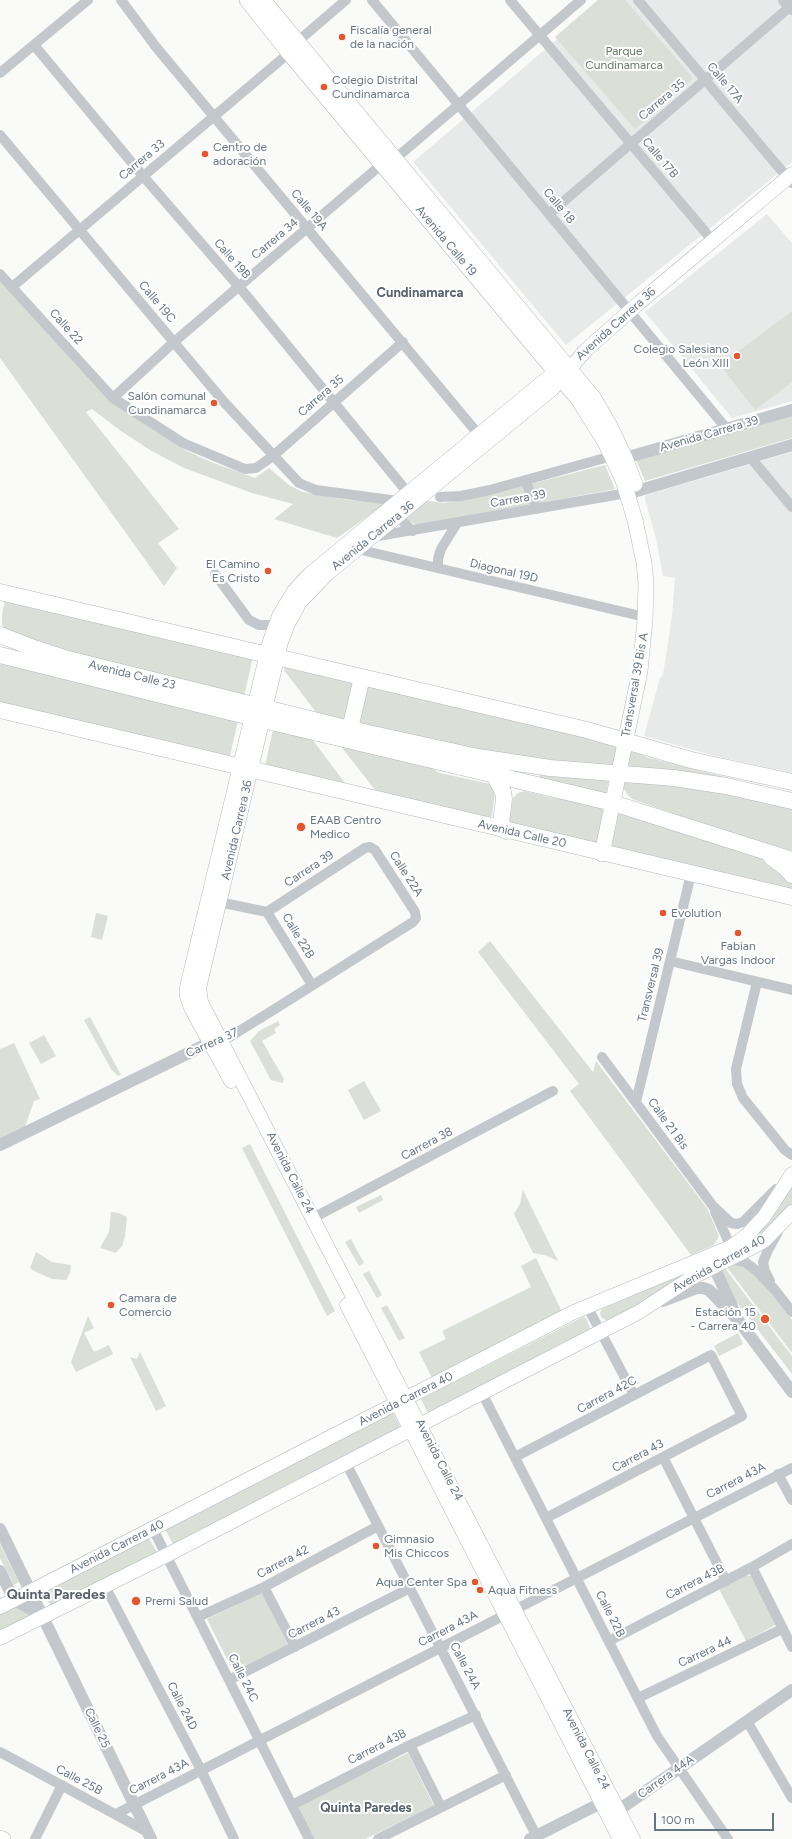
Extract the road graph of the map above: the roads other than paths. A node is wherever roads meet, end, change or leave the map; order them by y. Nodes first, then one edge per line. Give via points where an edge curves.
1 (88, 0) edge
2 (121, 0) edge
3 (247, 0) edge
4 (263, 0) edge
5 (346, 0) edge
6 (372, 0) edge
7 (510, 0) edge
8 (581, 0) edge
9 (638, 0) edge
10 (790, 5) edge
11 (540, 35) junction
12 (34, 45) junction
13 (293, 48) junction
14 (0, 73) edge
15 (706, 80) junction
16 (459, 105) junction
17 (214, 117) junction
18 (0, 135) edge
19 (631, 143) junction
20 (389, 162) junction
21 (143, 176) junction
22 (790, 178) edge
23 (549, 214) junction
24 (308, 229) junction
25 (80, 231) junction
26 (712, 240) junction
27 (0, 274) edge
28 (12, 287) junction
29 (238, 287) junction
30 (630, 312) junction
31 (174, 342) junction
32 (402, 342) junction
33 (562, 373) junction
34 (113, 398) junction
35 (334, 402) junction
36 (792, 410) edge
37 (726, 428) junction
38 (479, 434) junction
39 (792, 445) edge
40 (273, 456) junction
41 (619, 457) junction
42 (750, 457) junction
43 (256, 468) joint
44 (525, 480) junction
45 (632, 492) junction
46 (440, 497) dead end
47 (403, 505) junction
48 (792, 507) edge
49 (537, 509) junction
50 (457, 523) junction
51 (413, 531) junction
52 (372, 537) junction
53 (357, 549) junction
54 (438, 568) junction
55 (215, 574) dead end
56 (1, 597) edge
57 (645, 617) junction
58 (275, 625) junction
59 (0, 634) edge
60 (0, 655) edge
61 (272, 656) junction
62 (362, 677) junction
63 (0, 710) edge
64 (259, 713) junction
65 (350, 729) junction
66 (632, 742) junction
67 (246, 768) junction
68 (619, 772) junction
69 (494, 775) junction
70 (789, 782) edge
71 (726, 786) junction
72 (792, 801) edge
73 (613, 803) junction
74 (506, 831) junction
75 (365, 848) joint
76 (762, 851) junction
77 (602, 854) junction
78 (792, 860) edge
79 (691, 874) junction
80 (792, 876) edge
81 (792, 897) edge
82 (214, 900) junction
83 (267, 912) junction
84 (413, 922) joint
85 (670, 961) junction
86 (757, 982) junction
87 (312, 985) junction
88 (792, 990) edge
89 (216, 1042) junction
90 (602, 1057) dead end
91 (553, 1091) dead end
92 (636, 1102) junction
93 (0, 1145) edge
94 (792, 1155) edge
95 (792, 1172) edge
96 (713, 1206) junction
97 (788, 1216) edge
98 (313, 1218) junction
99 (731, 1253) junction
100 (714, 1267) junction
101 (775, 1290) junction
102 (587, 1306) junction
103 (649, 1306) junction
104 (792, 1312) edge
105 (738, 1320) junction
106 (601, 1332) junction
107 (792, 1392) edge
108 (482, 1393) junction
109 (634, 1395) junction
110 (402, 1401) junction
111 (742, 1416) joint
112 (416, 1427) junction
113 (515, 1458) junction
114 (662, 1458) junction
115 (346, 1463) junction
116 (792, 1468) edge
117 (778, 1474) junction
118 (792, 1500) edge
119 (546, 1518) junction
120 (694, 1518) junction
121 (378, 1526) junction
122 (153, 1528) junction
123 (0, 1529) edge
124 (792, 1544) edge
125 (167, 1555) junction
126 (752, 1567) junction
127 (0, 1571) edge
128 (576, 1578) junction
129 (726, 1581) junction
130 (105, 1586) junction
131 (264, 1587) junction
132 (410, 1588) junction
133 (31, 1591) junction
134 (14, 1600) junction
135 (0, 1607) edge
136 (510, 1612) junction
137 (44, 1616) junction
138 (198, 1617) junction
139 (782, 1629) junction
140 (0, 1638) edge
141 (609, 1641) junction
142 (296, 1647) junction
143 (441, 1647) junction
144 (792, 1647) edge
145 (230, 1680) junction
146 (792, 1690) edge
147 (638, 1698) junction
148 (476, 1714) junction
149 (747, 1721) junction
150 (259, 1740) junction
151 (410, 1745) junction
152 (0, 1752) edge
153 (679, 1768) junction
154 (201, 1770) junction
155 (506, 1775) junction
156 (62, 1785) junction
157 (792, 1798) edge
158 (134, 1804) junction
159 (292, 1806) junction
160 (610, 1806) junction
161 (441, 1807) junction
162 (116, 1814) junction
163 (148, 1835) edge
164 (0, 1838) edge
165 (535, 1838) edge
166 (3, 1839) edge
167 (35, 1839) edge
168 (234, 1839) edge
169 (309, 1839) edge
170 (378, 1839) edge
171 (620, 1839) edge
172 (633, 1839) edge
173 (728, 1839) edge

1 - 12 street
2 - 17 street, Calle 19A
3 - 13 main road, Avenida Calle 19
4 - 13 main road, Avenida Calle 19
5 - 13 street, Carrera 33
6 - 16 street, Calle 18
7 - 11 street, Calle 17B
8 - 11 street, Carrera 34
9 - 15 street, Calle 17A
10 - 15 street, Carrera 35
11 - 16 street, Carrera 34
11 - 19 street, Calle 17B
12 - 14 street
12 - 21 street, Calle 19B
13 - 17 street, Carrera 33
13 - 20 main road, Avenida Calle 19
15 - 19 street, Carrera 35
15 - 22 street, Calle 17A
16 - 20 street, Carrera 34
16 - 23 street, Calle 18
17 - 21 street, Carrera 33
17 - 24 street, Calle 19A
18 - 25 street, Calle 19C
19 - 23 street, Carrera 35
19 - 26 street, Calle 17B
20 - 24 street, Carrera 34
20 - 33 main road, Avenida Calle 19
21 - 25 street, Carrera 33
21 - 29 street, Calle 19B
22 - 26 main road, Avenida Carrera 36
23 - 30 street, Calle 18
24 - 29 street, Carrera 34
24 - 32 street, Calle 19A
25 - 28 street, Carrera 33
25 - 31 street, Calle 19C
26 - 30 main road, Avenida Carrera 36
27 - 28 street, Calle 22
28 - 34 street, Calle 22
29 - 31 street, Carrera 34
29 - 35 street, Calle 19B
30 - 33 main road, Avenida Carrera 36
30 - 37 street, Calle 18
31 - 34 street, Carrera 34
31 - 40 street, Calle 19C
32 - 35 street, Carrera 35
32 - 38 street, Calle 19A
33 - 38 main road, Avenida Carrera 36
33 - 41 main road, Avenida Calle 19
33 - 47 main road, Avenida Carrera 36
34 - 43 street, Calle 22 via 182,443 245,469
35 - 40 street, Carrera 35
35 - 47 street, Calle 19B
36 - 37 street, Avenida Carrera 39
37 - 41 street, Avenida Carrera 39
38 - 47 main road, Avenida Carrera 36
39 - 42 street
40 - 43 street, Carrera 35
40 - 47 street, Calle 19C via 299,483 316,490
41 - 44 street, Carrera 39
41 - 45 main road, Avenida Calle 19
42 - 45 street
42 - 48 street
44 - 46 street, Carrera 39 via 461,496
44 - 49 street
45 - 49 street, Carrera 39
45 - 57 main road, Transversal 39 Bis A via 644,563
45 - 66 main road, Transversal 39 Bis A via 651,546 656,589 652,655 637,730
47 - 51 street via 404,523
47 - 52 main road, Avenida Carrera 36
47 - 58 main road, Avenida Carrera 36 via 300,583 285,604
49 - 50 street, Carrera 39
50 - 51 street, Carrera 39
50 - 54 street via 441,549
51 - 52 street, Carrera 39
52 - 53 main road, Avenida Carrera 36
53 - 54 street, Diagonal 19D
53 - 61 main road, Avenida Carrera 36 via 328,573 300,602
54 - 57 street, Diagonal 19D
55 - 58 street via 249,620 259,625
56 - 61 highway
57 - 66 main road, Transversal 39 Bis A
58 - 61 main road, Avenida Carrera 36
59 - 64 highway, Avenida Calle 23 via 68,659
60 - 64 highway, Avenida Calle 23
61 - 62 highway
61 - 64 main road, Avenida Carrera 36
62 - 65 highway
62 - 66 highway
63 - 67 highway
64 - 65 highway
64 - 67 main road, Avenida Carrera 36
64 - 69 highway
65 - 68 highway via 522,765
66 - 68 main road, Transversal 39 Bis A
66 - 70 highway via 698,761
67 - 74 highway, Avenida Calle 20
67 - 82 main road, Avenida Carrera 36
68 - 71 highway
68 - 73 main road, Transversal 39 Bis A
69 - 73 highway
69 - 74 highway via 503,792 501,823
70 - 71 highway
71 - 72 highway
73 - 76 highway
73 - 77 main road, Transversal 39 Bis A
74 - 77 highway, Avenida Calle 20
75 - 83 street, Carrera 39
75 - 84 street, Calle 22A via 370,847 374,850 415,912 416,918
76 - 78 highway
76 - 80 highway via 781,864
77 - 79 highway, Avenida Calle 20
79 - 81 highway, Avenida Calle 20
79 - 85 street, Transversal 39
82 - 83 street, Calle 22B
82 - 89 main road, Avenida Carrera 36 via 199,988 201,1002
83 - 87 street, Calle 22B
84 - 87 street, Carrera 37
85 - 86 street
85 - 92 street, Transversal 39
86 - 88 street
86 - 94 street via 736,1069 737,1084 743,1098 785,1150
87 - 89 street, Carrera 37 via 228,1038
89 - 93 street, Carrera 37
89 - 98 main road, Avenida Calle 24
89 - 110 main road, Avenida Calle 24 via 308,1228
90 - 92 street, Calle 21 Bis
91 - 98 street, Carrera 38
92 - 96 street, Calle 21 Bis
95 - 96 street, Calle 21 Bis via 743,1222 731,1224
95 - 99 main road, Avenida Carrera 40 via 764,1217
96 - 99 street, Calle 21 Bis
97 - 99 main road, Avenida Carrera 40 via 765,1240
97 - 101 street via 768,1250 764,1262 765,1271
98 - 110 main road, Avenida Calle 24
99 - 100 main road, Avenida Carrera 40
99 - 101 street via 749,1265
99 - 102 main road, Avenida Carrera 40 via 688,1266
100 - 103 main road, Avenida Carrera 40 via 691,1278
100 - 105 street
101 - 104 street
102 - 106 street
102 - 110 main road, Avenida Carrera 40
103 - 105 street via 693,1289 703,1288 711,1292
103 - 106 main road, Avenida Carrera 40
105 - 107 street
106 - 108 main road, Avenida Carrera 40
106 - 109 street
108 - 112 main road, Avenida Carrera 40
108 - 113 street, Calle 22B
109 - 111 street, Carrera 42C via 711,1355
109 - 113 street, Carrera 42C
110 - 112 main road, Avenida Calle 24
110 - 122 main road, Avenida Carrera 40
111 - 114 street, Carrera 43
112 - 115 main road, Avenida Carrera 40
112 - 136 main road, Avenida Calle 24
113 - 119 street, Calle 22B
114 - 119 street, Carrera 43
114 - 120 street
115 - 121 street, Calle 24A
115 - 125 main road, Avenida Carrera 40
116 - 117 street, Carrera 43A
117 - 118 street
117 - 120 street, Carrera 43A
119 - 128 street, Calle 22B
120 - 128 street, Carrera 43A
120 - 129 street
121 - 131 street, Carrera 42
121 - 132 street, Calle 24A
122 - 125 street, Calle 24C
122 - 133 main road, Avenida Carrera 40
123 - 133 street, Calle 25
124 - 126 street, Carrera 43B
125 - 130 main road, Avenida Carrera 40
125 - 138 street, Calle 24C
126 - 129 street, Carrera 43B
126 - 139 street
127 - 134 street
128 - 136 street, Carrera 43A
128 - 141 street, Calle 22B
129 - 141 street, Carrera 43B
130 - 137 main road, Avenida Carrera 40
130 - 154 street, Calle 24D
131 - 138 street, Carrera 42
131 - 142 street
132 - 142 street, Carrera 43
132 - 143 street, Calle 24A
133 - 134 main road, Avenida Carrera 40
133 - 137 street, Calle 25
134 - 135 main road, Avenida Carrera 40
134 - 137 street
136 - 143 street, Carrera 43A
136 - 160 main road, Avenida Calle 24
137 - 140 main road, Avenida Carrera 40
137 - 158 street, Calle 25
138 - 145 street, Calle 24C
139 - 144 street
139 - 147 street, Carrera 44
141 - 147 street, Calle 22B
142 - 145 street, Carrera 43
143 - 148 street, Calle 24A
143 - 150 street, Carrera 43A
145 - 150 street, Calle 24C
146 - 149 street, Carrera 44A
147 - 153 street, Calle 22B via 657,1736
148 - 151 street, Carrera 43B
148 - 155 street, Calle 24A
149 - 153 street, Carrera 44A
149 - 157 street
150 - 154 street, Carrera 43A
150 - 159 street, Calle 24C
151 - 159 street, Carrera 43B
151 - 161 street
152 - 156 street, Calle 25B
153 - 160 street, Carrera 44A via 624,1807
153 - 173 street, Calle 22B
154 - 158 street, Carrera 43A
154 - 168 street, Calle 24D
155 - 161 street
155 - 165 street, Calle 24A
156 - 162 street, Calle 25B
156 - 167 street
158 - 162 street, Carrera 43A
158 - 163 street, Calle 25
159 - 169 street, Calle 24C
160 - 165 street, Carrera 44A via 597,1805
160 - 171 main road, Avenida Calle 24
160 - 172 main road, Avenida Calle 24
161 - 170 street
162 - 163 street, Calle 25B
164 - 166 main road

